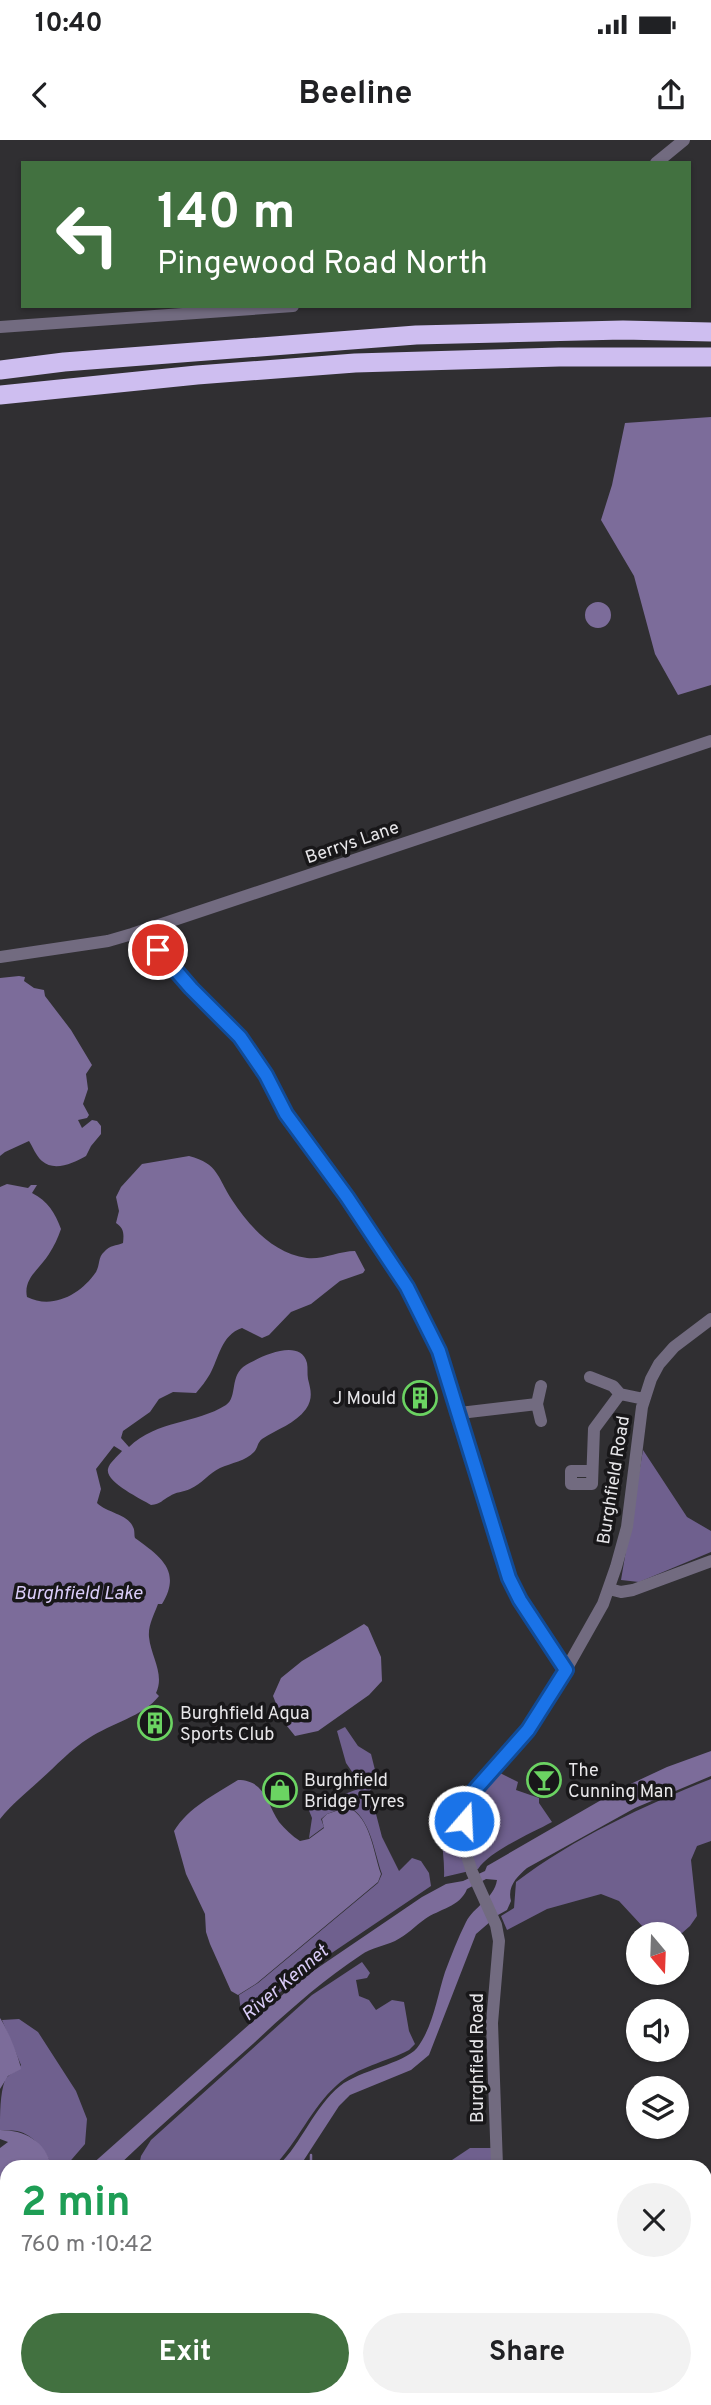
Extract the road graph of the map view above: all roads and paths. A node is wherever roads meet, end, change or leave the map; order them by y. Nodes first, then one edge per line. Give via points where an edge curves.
1 (684, 140) edge
2 (658, 161) edge
3 (265, 308) edge
4 (711, 320) edge
5 (0, 327) edge
6 (623, 330) junction
7 (711, 332) edge
8 (711, 357) edge
9 (0, 370) edge
10 (0, 396) edge
11 (711, 741) edge
12 (164, 952) dead end
13 (0, 957) edge
14 (711, 1319) edge
15 (590, 1377) dead end
16 (541, 1386) dead end
17 (621, 1394) junction
18 (644, 1399) junction
19 (537, 1404) junction
20 (460, 1413) junction
21 (541, 1422) dead end
22 (593, 1471) dead end
23 (711, 1561) edge
24 (609, 1589) junction
25 (566, 1670) junction
26 (497, 2160) edge

1 - 2 street
3 - 5 street
4 - 6 highway
6 - 7 highway
6 - 9 highway via 416,335
8 - 10 highway via 355,363
11 - 13 street, Berrys Lane via 132,934
12 - 20 street via 191,988 240,1037 286,1114 376,1238 439,1351
14 - 18 street, Burghfield Road via 688,1334 659,1364
15 - 17 street
16 - 19 street
17 - 18 street
17 - 22 street via 594,1429
18 - 24 street, Burghfield Road via 627,1527
19 - 20 street
19 - 21 street
20 - 25 street via 509,1578
23 - 24 street via 633,1590
24 - 25 street, Burghfield Road
25 - 26 street, Burghfield Road via 528,1730 468,1799 464,1821 469,1863 499,1941 492,2023

